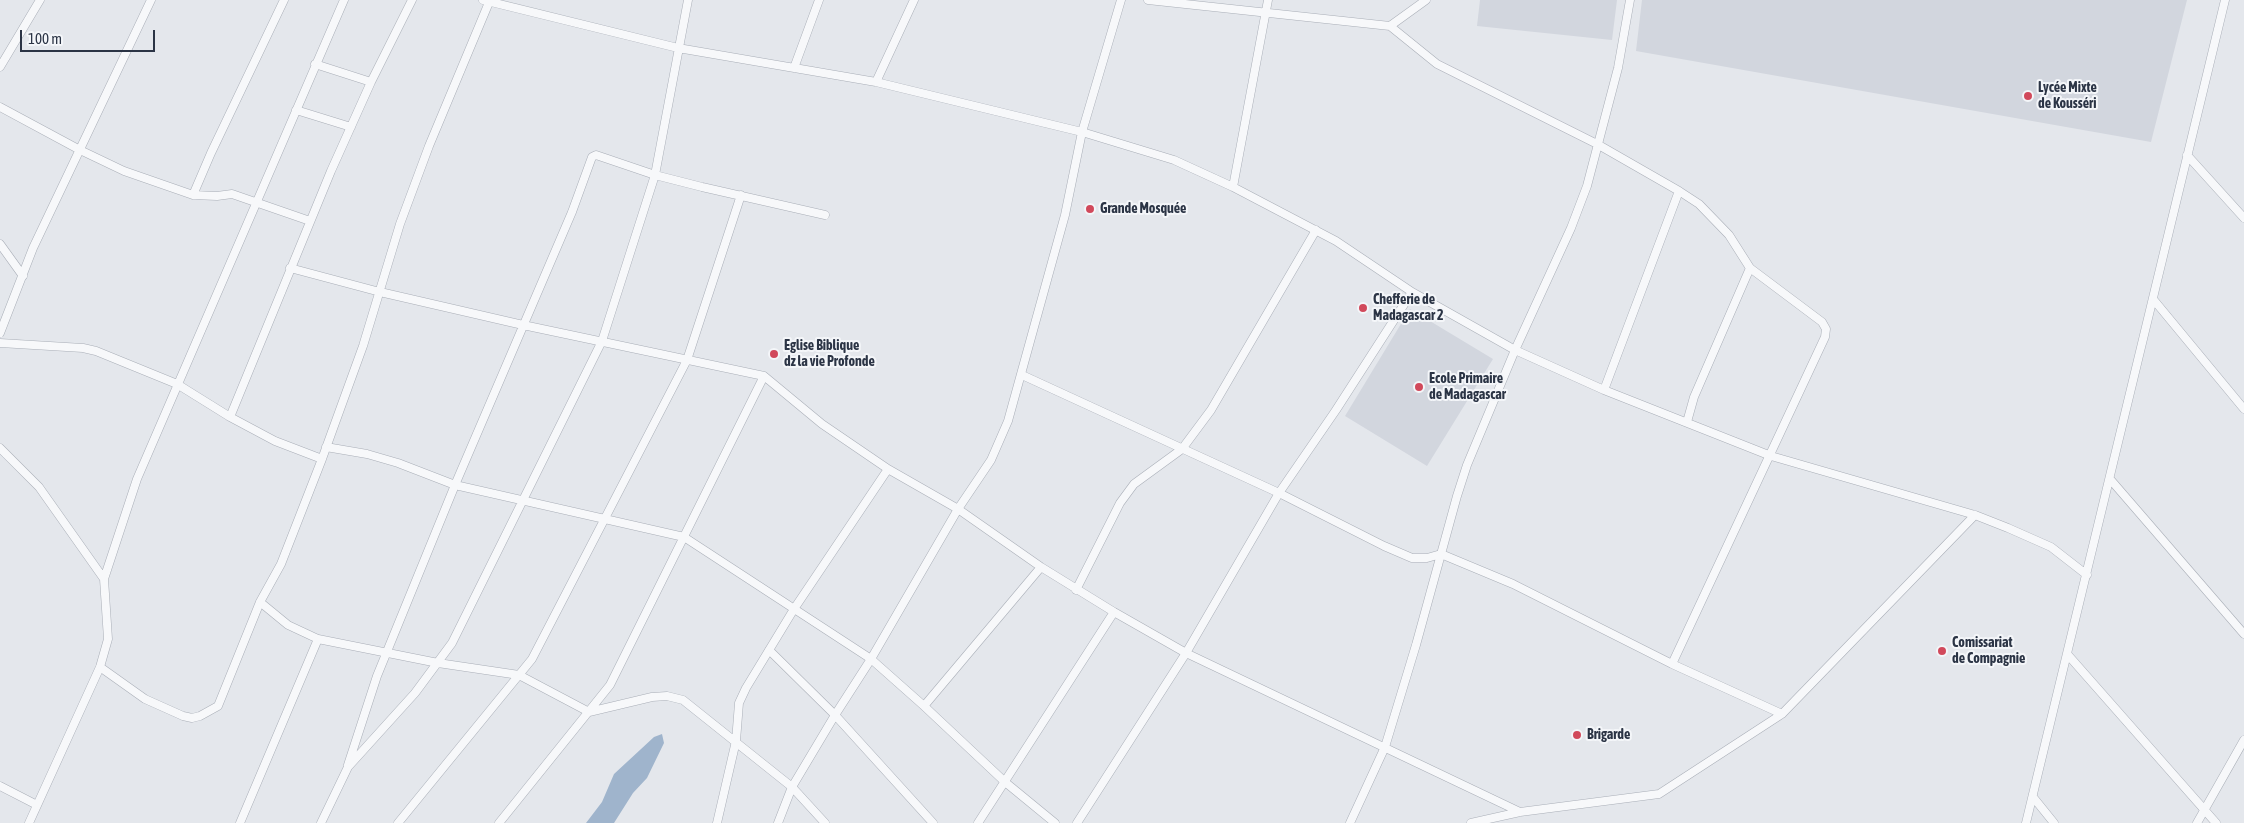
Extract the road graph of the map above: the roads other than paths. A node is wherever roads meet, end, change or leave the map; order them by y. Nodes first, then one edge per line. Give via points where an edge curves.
1 (40, 0) edge
2 (152, 0) edge
3 (284, 0) edge
4 (344, 0) edge
5 (412, 0) edge
6 (688, 0) edge
7 (819, 0) edge
8 (914, 0) edge
9 (1121, 0) edge
10 (1148, 0) edge
11 (1268, 0) edge
12 (1426, 0) edge
13 (1630, 0) edge
14 (2224, 0) edge
15 (487, 1) edge
16 (1266, 14) junction
17 (1390, 26) junction
18 (678, 48) junction
19 (315, 64) junction
20 (0, 67) edge
21 (794, 68) junction
22 (371, 82) junction
23 (876, 82) junction
24 (0, 106) edge
25 (296, 110) junction
26 (351, 127) junction
27 (1082, 132) junction
28 (1597, 144) junction
29 (80, 150) junction
30 (2188, 155) junction
31 (655, 175) junction
32 (1233, 188) junction
33 (1679, 190) junction
34 (193, 195) junction
35 (741, 195) junction
36 (257, 203) junction
37 (824, 215) dead end
38 (2244, 218) edge
39 (310, 221) junction
40 (1316, 230) junction
41 (0, 244) edge
42 (290, 268) junction
43 (1750, 268) junction
44 (23, 276) junction
45 (380, 292) junction
46 (1412, 292) junction
47 (2153, 299) junction
48 (523, 325) junction
49 (0, 333) edge
50 (602, 341) junction
51 (0, 343) edge
52 (1515, 350) junction
53 (687, 360) junction
54 (764, 376) junction
55 (1022, 376) junction
56 (178, 384) junction
57 (1604, 390) junction
58 (2244, 409) edge
59 (230, 417) junction
60 (1687, 422) junction
61 (326, 447) junction
62 (0, 448) edge
63 (1182, 449) junction
64 (1771, 456) junction
65 (322, 459) junction
66 (888, 469) junction
67 (2110, 479) junction
68 (454, 485) junction
69 (1279, 493) junction
70 (521, 502) junction
71 (958, 510) junction
72 (1975, 515) junction
73 (603, 520) junction
74 (684, 537) junction
75 (1441, 554) junction
76 (1041, 567) junction
77 (2087, 575) junction
78 (104, 579) junction
79 (1076, 590) junction
80 (260, 602) junction
81 (794, 609) junction
82 (1114, 612) junction
83 (2244, 634) edge
84 (318, 639) junction
85 (769, 650) junction
86 (386, 652) junction
87 (1186, 653) junction
88 (2068, 655) junction
89 (871, 659) junction
90 (438, 663) junction
91 (1672, 664) junction
92 (100, 667) junction
93 (519, 675) junction
94 (924, 706) junction
95 (590, 712) junction
96 (1782, 714) junction
97 (835, 715) junction
98 (2244, 740) edge
99 (736, 741) junction
100 (1385, 747) junction
101 (348, 767) junction
102 (1005, 782) junction
103 (0, 786) edge
104 (792, 788) junction
105 (2033, 797) junction
106 (37, 805) junction
107 (2204, 808) junction
108 (1520, 812) junction
109 (29, 823) edge
110 (240, 823) edge
111 (321, 823) edge
112 (398, 823) edge
113 (499, 823) edge
114 (717, 823) edge
115 (778, 823) edge
116 (825, 823) edge
117 (933, 823) edge
118 (978, 823) edge
119 (1055, 823) edge
120 (1077, 823) edge
121 (1350, 823) edge
122 (1471, 823) edge
123 (2026, 823) edge
124 (2054, 823) edge
125 (2197, 823) edge
126 (2216, 823) edge

1 - 20 street
2 - 29 street
3 - 34 street
4 - 19 street
5 - 22 street
6 - 18 street
7 - 21 street
8 - 23 street
9 - 27 street
10 - 16 street
11 - 16 street
12 - 17 street
13 - 28 street via 1618,68
14 - 30 street
15 - 18 street
15 - 45 street via 428,146
16 - 17 street
16 - 32 street
17 - 28 street via 1437,64
18 - 21 street
18 - 31 street
19 - 22 street
19 - 25 street
21 - 23 street
22 - 26 street
23 - 27 street
24 - 29 street
25 - 26 street
25 - 36 street
26 - 39 street
27 - 32 street via 1174,160
27 - 55 street via 1065,215
28 - 33 street
28 - 52 street via 1570,228
29 - 34 street via 124,171
29 - 44 street
30 - 38 street
30 - 47 street
31 - 35 street
31 - 48 street via 592,156 572,212
31 - 50 street
32 - 40 street
33 - 43 street via 1729,235
33 - 57 street
34 - 36 street via 232,194
35 - 37 street
35 - 53 street
36 - 39 street
36 - 56 street
39 - 42 street
40 - 46 street
40 - 63 street via 1211,410
41 - 44 street
42 - 45 street
42 - 59 street
43 - 60 street via 1694,397
43 - 64 street via 1822,322 1826,329
44 - 49 street
45 - 48 street
45 - 61 street
46 - 52 street
46 - 69 street
47 - 58 street
47 - 67 street
48 - 50 street
48 - 68 street
50 - 53 street
50 - 70 street
51 - 56 street via 83,348
52 - 57 street
52 - 75 street via 1467,465
53 - 54 street
53 - 73 street
54 - 66 street via 822,424
54 - 74 street
55 - 63 street
55 - 71 street via 991,460
56 - 59 street
56 - 78 street via 137,479
57 - 60 street
59 - 65 street via 275,441
60 - 64 street
61 - 65 street
61 - 68 street via 398,463
62 - 78 street via 39,488
63 - 69 street
63 - 79 street via 1129,490
64 - 72 street
64 - 91 street
65 - 80 street via 281,564
66 - 71 street
66 - 81 street
67 - 77 street
67 - 83 street
68 - 70 street
68 - 86 street
69 - 75 street via 1412,558
69 - 87 street
70 - 73 street
70 - 90 street via 452,642
71 - 76 street
71 - 89 street
72 - 77 street via 2051,547
72 - 96 street
73 - 74 street
73 - 93 street via 532,659
74 - 81 street
74 - 95 street via 610,684
75 - 91 street via 1513,584
75 - 100 street
76 - 79 street
76 - 94 street
77 - 88 street
78 - 92 street via 108,639
79 - 82 street
80 - 84 street via 288,626
80 - 92 street via 218,706 210,712 192,718 183,716 145,699
81 - 85 street
81 - 89 street
82 - 87 street
82 - 102 street
84 - 86 street
84 - 110 street
85 - 97 street
85 - 99 street via 739,703
86 - 90 street
86 - 101 street
87 - 100 street
87 - 120 street
88 - 105 street
88 - 107 street
89 - 94 street
89 - 97 street
90 - 93 street
90 - 101 street
91 - 96 street
92 - 106 street
93 - 95 street
93 - 112 street
94 - 102 street
95 - 99 street via 652,698 675,698 683,700
95 - 113 street
96 - 108 street via 1659,794
97 - 104 street
97 - 117 street
98 - 107 street
99 - 104 street
99 - 114 street
100 - 108 street
100 - 121 street
101 - 111 street
102 - 118 street
102 - 119 street
103 - 106 street
104 - 115 street
104 - 116 street
105 - 123 street
105 - 124 street
106 - 109 street
107 - 125 street
107 - 126 street
108 - 122 street

